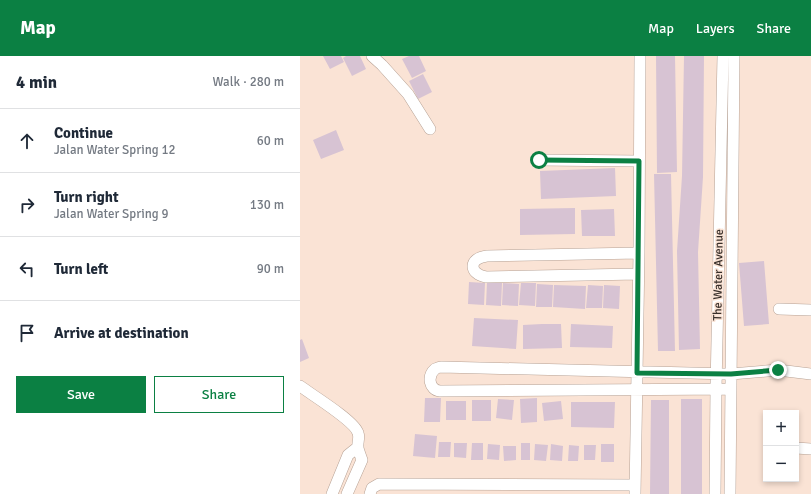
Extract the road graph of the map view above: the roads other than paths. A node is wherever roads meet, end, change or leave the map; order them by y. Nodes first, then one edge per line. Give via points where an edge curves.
1 (372, 56) edge
2 (723, 56) edge
3 (734, 56) edge
4 (640, 57) dead end
5 (430, 129) dead end
6 (539, 160) dead end
7 (639, 161) junction
8 (639, 253) junction
9 (638, 274) junction
10 (779, 309) dead end
11 (811, 310) edge
12 (637, 373) junction
13 (716, 374) junction
14 (731, 374) junction
15 (811, 374) edge
16 (300, 386) edge
17 (716, 388) junction
18 (730, 389) junction
19 (636, 390) junction
20 (358, 447) junction
21 (799, 448) edge
22 (811, 449) edge
23 (635, 490) edge
24 (332, 494) edge
25 (347, 494) edge
26 (370, 494) edge
27 (715, 494) edge
28 (730, 494) edge

1 - 5 street via 408,94
2 - 13 street, The Water Avenue
3 - 14 street, The Water Avenue
4 - 7 street
6 - 7 street
7 - 8 street
8 - 9 street
8 - 9 street via 487,256 479,257 473,265 476,273 486,277
9 - 12 street
10 - 11 street
12 - 13 street
12 - 19 street
12 - 19 street via 441,367 435,369 430,380 432,387 440,391
13 - 14 street
13 - 17 street, The Water Avenue
14 - 15 street via 778,370
14 - 18 street, The Water Avenue
16 - 20 street via 354,426 359,434
17 - 18 street
17 - 19 street
17 - 27 street, The Water Avenue
18 - 28 street, The Water Avenue
19 - 23 street
20 - 24 street via 348,455
20 - 25 street via 362,460
21 - 22 street
23 - 26 street via 379,484 372,488

